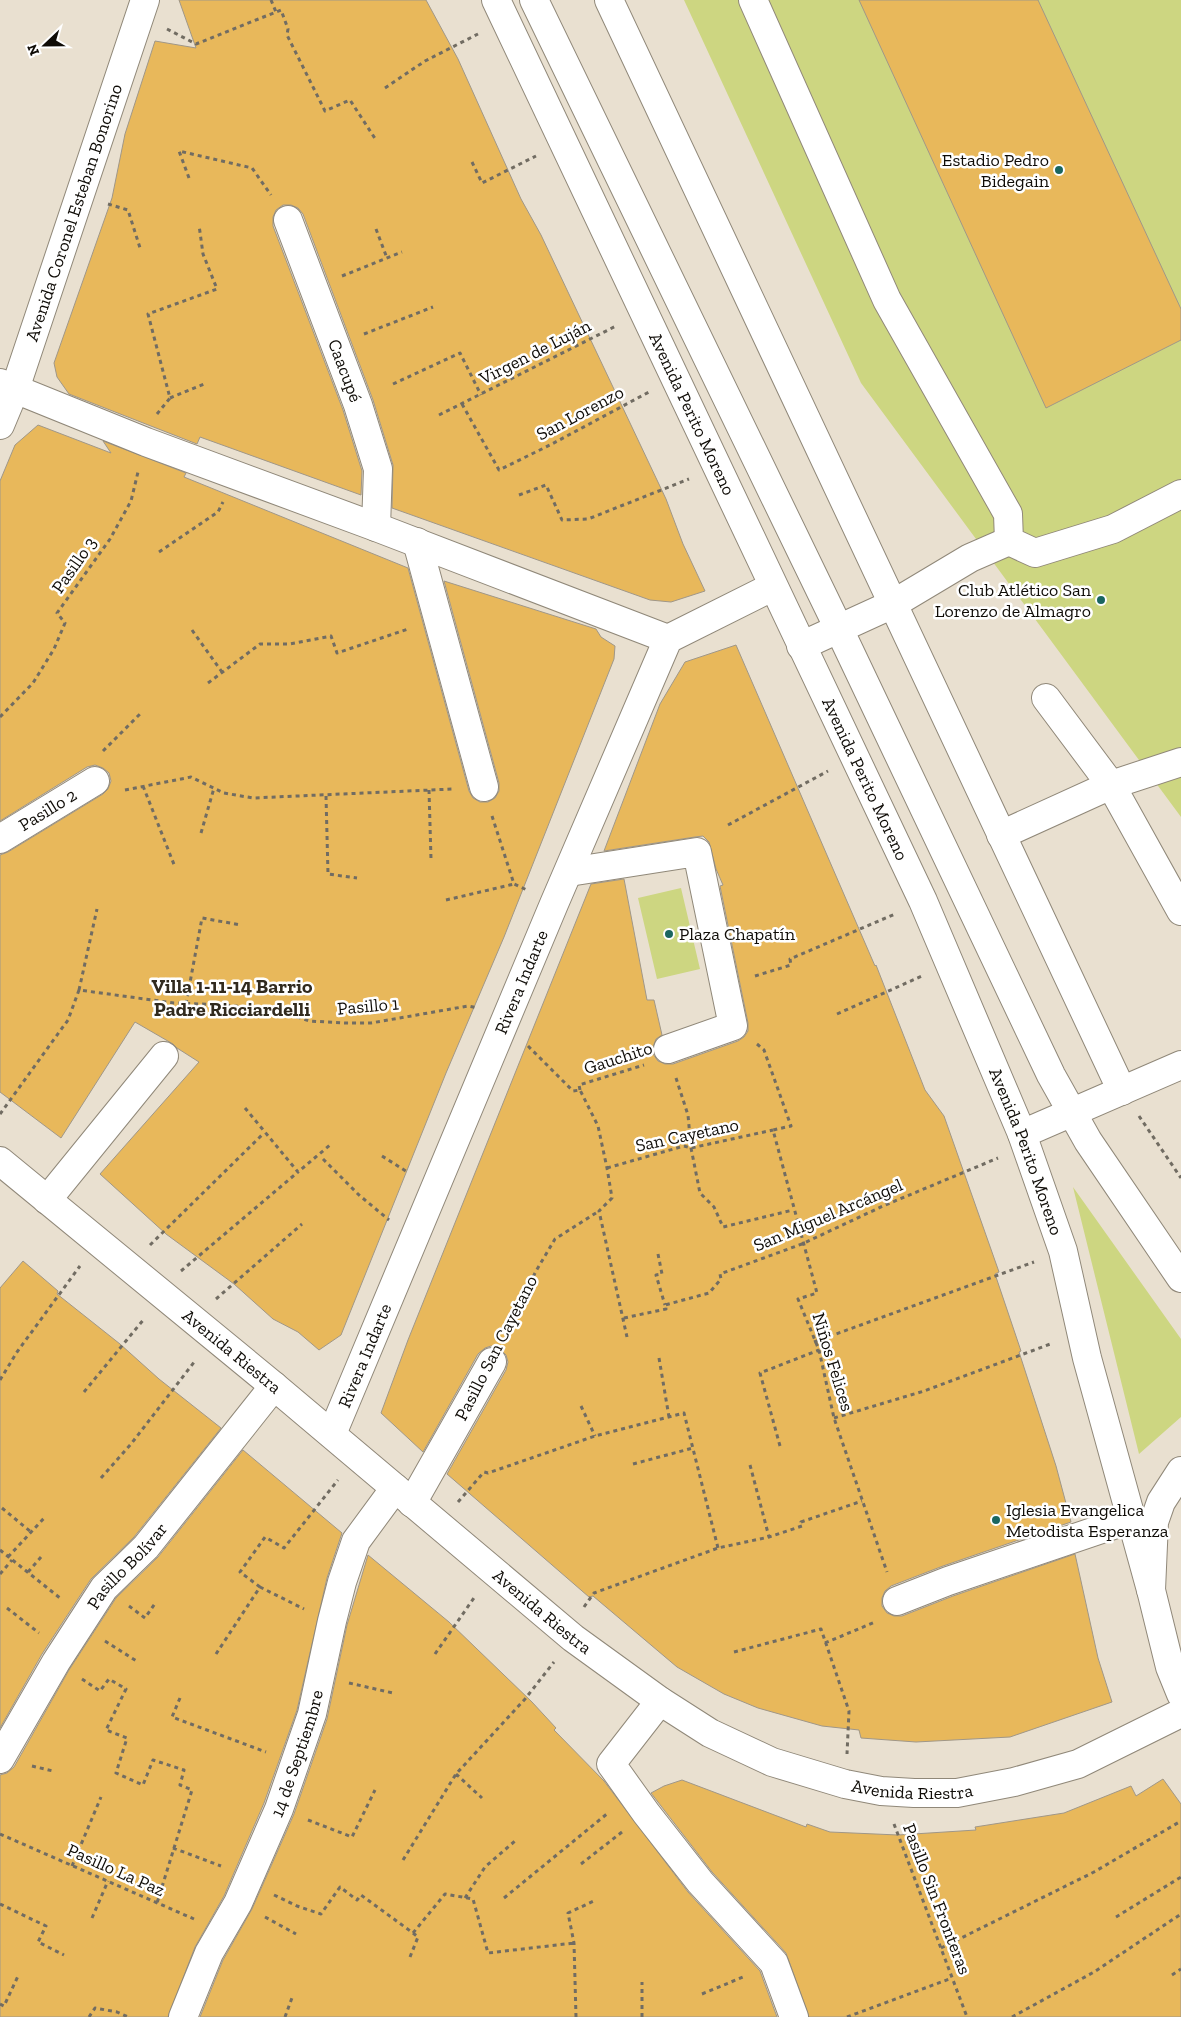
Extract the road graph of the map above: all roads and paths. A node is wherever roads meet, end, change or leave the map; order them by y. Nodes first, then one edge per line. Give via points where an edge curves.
1 (271, 0) edge
2 (534, 0) edge
3 (609, 0) edge
4 (753, 0) edge
5 (143, 8) edge
6 (501, 10) edge
7 (276, 12) junction
8 (385, 88) dead end
9 (376, 140) dead end
10 (563, 143) junction
11 (472, 162) dead end
12 (189, 178) dead end
13 (81, 196) junction
14 (288, 220) joint
15 (199, 224) dead end
16 (376, 229) dead end
17 (141, 251) dead end
18 (402, 252) dead end
19 (387, 258) junction
20 (314, 288) junction
21 (433, 307) dead end
22 (643, 312) junction
23 (336, 346) junction
24 (674, 378) junction
25 (204, 384) dead end
26 (393, 384) dead end
27 (8, 386) edge
28 (481, 395) junction
29 (170, 398) junction
30 (462, 404) junction
31 (440, 415) dead end
32 (0, 425) edge
33 (146, 442) junction
34 (717, 468) junction
35 (236, 474) junction
36 (1181, 494) edge
37 (519, 495) dead end
38 (376, 527) junction
39 (416, 542) junction
40 (1009, 542) junction
41 (159, 552) dead end
42 (772, 587) junction
43 (893, 604) junction
44 (437, 618) junction
45 (839, 629) junction
46 (192, 630) dead end
47 (668, 639) junction
48 (801, 646) junction
49 (222, 672) junction
50 (208, 683) dead end
51 (1046, 698) dead end
52 (140, 714) dead end
53 (0, 717) edge
54 (854, 756) junction
55 (1181, 762) edge
56 (95, 781) junction
57 (143, 786) junction
58 (1111, 786) junction
59 (484, 787) junction
60 (214, 788) junction
61 (429, 790) junction
62 (326, 796) junction
63 (728, 825) dead end
64 (200, 833) dead end
65 (1002, 834) junction
66 (0, 839) edge
67 (431, 859) dead end
68 (175, 867) dead end
69 (569, 872) junction
70 (357, 878) dead end
71 (514, 884) junction
72 (446, 900) dead end
73 (923, 901) junction
74 (554, 904) junction
75 (98, 909) dead end
76 (1181, 910) edge
77 (241, 925) dead end
78 (950, 963) junction
79 (724, 985) junction
80 (80, 990) junction
81 (186, 1004) junction
82 (837, 1014) dead end
83 (503, 1026) junction
84 (733, 1026) junction
85 (668, 1052) junction
86 (164, 1056) dead end
87 (1181, 1065) edge
88 (580, 1090) junction
89 (1122, 1091) junction
90 (245, 1108) dead end
91 (1072, 1113) junction
92 (0, 1114) edge
93 (773, 1130) junction
94 (264, 1132) junction
95 (1024, 1140) junction
96 (330, 1145) dead end
97 (691, 1148) junction
98 (323, 1159) dead end
99 (0, 1161) edge
100 (607, 1168) junction
101 (298, 1172) junction
102 (1181, 1178) edge
103 (47, 1200) junction
104 (793, 1210) junction
105 (600, 1211) junction
106 (302, 1224) dead end
107 (413, 1240) junction
108 (98, 1242) junction
109 (802, 1244) junction
110 (1063, 1251) junction
111 (658, 1254) dead end
112 (128, 1266) junction
113 (1181, 1278) edge
114 (161, 1293) junction
115 (665, 1305) junction
116 (624, 1318) junction
117 (193, 1319) junction
118 (1082, 1332) junction
119 (214, 1337) junction
120 (627, 1337) dead end
121 (814, 1342) junction
122 (818, 1350) junction
123 (659, 1358) dead end
124 (492, 1362) joint
125 (0, 1380) edge
126 (274, 1386) junction
127 (84, 1392) dead end
128 (581, 1406) dead end
129 (670, 1417) junction
130 (834, 1418) junction
131 (332, 1434) junction
132 (595, 1436) junction
133 (780, 1446) dead end
134 (693, 1448) junction
135 (357, 1456) junction
136 (633, 1464) dead end
137 (750, 1465) dead end
138 (1181, 1471) edge
139 (101, 1478) dead end
140 (404, 1496) junction
141 (862, 1501) junction
142 (2, 1508) dead end
143 (46, 1516) dead end
144 (1131, 1519) junction
145 (438, 1525) junction
146 (31, 1532) junction
147 (768, 1537) junction
148 (718, 1548) junction
149 (0, 1550) edge
150 (41, 1557) dead end
151 (10, 1558) junction
152 (494, 1570) junction
153 (28, 1572) junction
154 (0, 1574) edge
155 (260, 1586) junction
156 (1151, 1590) junction
157 (897, 1601) junction
158 (7, 1608) dead end
159 (82, 1621) junction
160 (332, 1621) junction
161 (570, 1635) junction
162 (825, 1642) junction
163 (734, 1652) dead end
164 (216, 1654) dead end
165 (435, 1654) dead end
166 (60, 1656) junction
167 (138, 1662) dead end
168 (320, 1676) junction
169 (393, 1693) dead end
170 (1181, 1694) edge
171 (180, 1698) dead end
172 (660, 1701) junction
173 (1181, 1714) edge
174 (0, 1758) edge
175 (294, 1764) junction
176 (456, 1774) junction
177 (845, 1784) junction
178 (375, 1790) dead end
179 (881, 1791) junction
180 (101, 1797) dead end
181 (482, 1798) dead end
182 (638, 1803) junction
183 (279, 1810) junction
184 (1181, 1821) edge
185 (0, 1834) edge
186 (515, 1841) dead end
187 (173, 1848) junction
188 (403, 1860) dead end
189 (581, 1864) dead end
190 (72, 1866) junction
191 (1181, 1877) edge
192 (248, 1879) junction
193 (108, 1881) junction
194 (465, 1898) junction
195 (504, 1898) dead end
196 (596, 1900) dead end
197 (157, 1903) junction
198 (0, 1904) edge
199 (1181, 1914) edge
200 (1116, 1917) dead end
201 (92, 1918) dead end
202 (222, 1931) junction
203 (413, 1933) junction
204 (574, 1943) junction
205 (941, 1948) junction
206 (64, 1955) dead end
207 (410, 1957) dead end
208 (774, 1964) junction
209 (1181, 1969) edge
210 (19, 1974) dead end
211 (1172, 1975) dead end
212 (952, 1978) junction
213 (642, 1982) dead end
214 (702, 1994) dead end
215 (293, 1996) dead end
216 (0, 2004) edge
217 (89, 2017) edge
218 (128, 2017) edge
219 (183, 2017) edge
220 (285, 2017) edge
221 (576, 2017) edge
222 (642, 2017) edge
223 (794, 2017) edge
224 (847, 2017) edge
225 (967, 2017) edge
226 (1012, 2017) edge

1 - 7 path
2 - 45 street
3 - 43 street
4 - 40 street via 887,300 1008,514
5 - 7 path via 196,44
5 - 13 street, Avenida Coronel Esteban Bonorino
6 - 8 path
6 - 10 street, Avenida Perito Moreno
7 - 9 path via 281,10 287,35 325,111 350,100
10 - 11 path via 482,182
10 - 22 street, Avenida Perito Moreno
12 - 14 path via 179,151 252,168
13 - 17 path via 128,210
13 - 27 street, Avenida Coronel Esteban Bonorino
14 - 20 street, Caacupé
15 - 29 path via 203,254 217,289 148,314
16 - 19 path
18 - 19 path
19 - 20 path
20 - 23 street, Caacupé
21 - 23 path
22 - 24 street, Avenida Perito Moreno
22 - 28 path, Virgen de Luján
23 - 38 street, Caacupé via 378,469
24 - 30 path, San Lorenzo via 499,470
24 - 34 street, Avenida Perito Moreno
25 - 29 path
26 - 28 path via 460,353
27 - 32 street, Avenida Coronel Esteban Bonorino
27 - 33 street
28 - 30 path, Virgen de Luján
29 - 33 path via 155,418
30 - 31 path, Virgen de Luján
33 - 35 street
33 - 53 path, Pasillo 3 via 131,501 110,539 57,613 65,623 54,649 33,683
34 - 37 path via 588,519 562,520 546,485
34 - 42 street, Avenida Perito Moreno
35 - 38 street
35 - 41 path via 218,512
36 - 40 street via 1113,529 1035,553
38 - 39 street
39 - 44 street
39 - 47 street
40 - 43 street via 970,558
42 - 47 street
42 - 48 street, Avenida Perito Moreno
43 - 45 street
43 - 65 street
44 - 49 path via 337,653 331,636 290,644 260,644
44 - 59 street
45 - 48 street
45 - 91 street via 992,953
46 - 49 path
47 - 69 street, Rivera Indarte
48 - 54 street, Avenida Perito Moreno
49 - 50 path
51 - 58 street
52 - 56 path via 86,767
54 - 63 path
54 - 73 street, Avenida Perito Moreno
55 - 58 street
56 - 57 path via 104,794
56 - 66 street, Pasillo 2
57 - 60 path via 191,777
57 - 68 path
58 - 65 street
58 - 76 street
59 - 61 path
59 - 71 path
60 - 62 path via 253,798
60 - 64 path
61 - 62 path
61 - 67 path
62 - 70 path via 328,874
65 - 89 street
69 - 74 street, Rivera Indarte
69 - 79 street via 697,852
71 - 72 path
71 - 74 path
73 - 78 street, Avenida Perito Moreno
73 - 79 path via 790,959 791,965
74 - 83 street, Rivera Indarte
75 - 80 path
77 - 81 path via 202,918
78 - 82 path
78 - 95 street, Avenida Perito Moreno
79 - 84 street
80 - 81 path, Pasillo 1
80 - 92 path via 68,1020
81 - 83 path, Pasillo 1 via 280,1011 309,1021 345,1024 371,1023 468,1006
83 - 88 path via 525,1043 573,1091
83 - 107 street, Rivera Indarte
84 - 85 street
84 - 93 path via 764,1050 780,1091 792,1126
85 - 88 path, Gauchito via 579,1085
85 - 97 path via 688,1115
86 - 103 street
87 - 89 street
88 - 100 path via 598,1126
89 - 91 street
89 - 102 path
90 - 94 path
91 - 95 street
91 - 113 street
93 - 97 path, San Cayetano
93 - 104 path, Niños Felices
94 - 101 path
94 - 112 path
95 - 109 path, San Miguel Arcángel
95 - 110 street, Avenida Perito Moreno
96 - 101 path
97 - 100 path, San Cayetano via 684,1146
97 - 104 path via 700,1193 714,1207 723,1227
98 - 107 path via 359,1195
99 - 103 street, Avenida Riestra
100 - 105 path via 612,1198
101 - 114 path
103 - 108 street, Avenida Riestra
104 - 109 path, Niños Felices
105 - 116 path
105 - 124 path, Pasillo San Cayetano via 555,1239
106 - 117 path
107 - 131 street, Rivera Indarte
108 - 112 street, Avenida Riestra
108 - 125 path
109 - 115 path, San Miguel Arcángel via 720,1274 721,1279 709,1293
109 - 121 path, Niños Felices via 817,1292 798,1299
110 - 118 street, Avenida Perito Moreno
110 - 121 path
111 - 115 path via 662,1274 656,1275
112 - 114 street, Avenida Riestra
114 - 117 street, Avenida Riestra
114 - 127 path
115 - 116 path, San Miguel Arcángel via 666,1309
116 - 120 path
117 - 119 street, Avenida Riestra
118 - 130 path via 924,1391
118 - 144 street, Avenida Perito Moreno
119 - 126 street, Avenida Riestra
119 - 139 path
121 - 122 path, Niños Felices
122 - 130 path, Niños Felices
122 - 133 path via 760,1373
123 - 129 path
124 - 140 street, Pasillo San Cayetano
126 - 131 street, Avenida Riestra
126 - 159 street, Pasillo Bolívar via 146,1547 108,1582
128 - 132 path
129 - 132 path
129 - 134 path via 684,1412
130 - 141 path, Niños Felices
131 - 135 street, Avenida Riestra
132 - 145 path via 484,1472
134 - 136 path
134 - 148 path
135 - 140 street, Avenida Riestra
135 - 155 path via 284,1548 265,1537 240,1572
137 - 147 path
138 - 156 street via 1161,1502 1154,1522
140 - 145 street, Avenida Riestra
140 - 160 street, 14 de Septiembre via 356,1541
141 - 147 path
141 - 157 path, Niños Felices
142 - 146 path
143 - 146 path
144 - 156 street, Avenida Perito Moreno
144 - 157 street
145 - 152 street, Avenida Riestra
146 - 151 path
147 - 148 path
148 - 161 path via 594,1593
149 - 151 path
150 - 153 path
151 - 153 path
151 - 154 path
152 - 161 street, Avenida Riestra
152 - 165 path
153 - 159 path
155 - 160 path
155 - 164 path
156 - 170 street via 1170,1667
157 - 162 path via 900,1612
158 - 166 path
159 - 166 street, Pasillo Bolívar
159 - 167 path
160 - 168 street, 14 de Septiembre
161 - 172 street, Avenida Riestra
161 - 176 path via 525,1699
162 - 163 path via 821,1630
162 - 177 path via 849,1711
166 - 174 street, Pasillo Bolívar
166 - 187 path via 100,1691 109,1679 126,1690 106,1730 127,1738 116,1773 143,1785 153,1760 184,1770 180,1785 192,1790
168 - 169 path
168 - 175 street, 14 de Septiembre via 312,1714
171 - 175 path via 172,1717
172 - 177 street, Avenida Riestra via 710,1733 772,1762
172 - 182 street via 611,1764
173 - 179 street, Avenida Riestra via 1078,1764 1014,1782 957,1793
175 - 183 street, 14 de Septiembre
176 - 181 path
176 - 188 path
177 - 179 street, Avenida Riestra
178 - 183 path via 352,1837
179 - 205 path, Pasillo Sin Fronteras
180 - 190 path
182 - 189 path
182 - 195 path via 566,1849
182 - 208 street via 700,1882
183 - 192 street, 14 de Septiembre
184 - 205 path via 1094,1872
185 - 190 path, Pasillo La Paz
186 - 194 path via 485,1867
187 - 192 path
187 - 197 path
190 - 193 path, Pasillo La Paz
191 - 200 path
192 - 202 street, 14 de Septiembre
192 - 203 path via 298,1906 321,1914 340,1887 357,1900 361,1895
193 - 197 path, Pasillo La Paz
193 - 201 path
194 - 203 path via 445,1894
194 - 204 path via 473,1899 488,1953
196 - 204 path via 568,1913
197 - 202 path, Pasillo La Paz
198 - 206 path via 46,1926 38,1942
199 - 226 path via 1094,1972
202 - 219 street, 14 de Septiembre via 209,1953
203 - 207 path via 418,1937
204 - 221 path
205 - 212 path, Pasillo Sin Fronteras
208 - 214 path
208 - 223 street
209 - 211 path
210 - 216 path via 4,2006
212 - 224 path
212 - 225 path, Pasillo Sin Fronteras
213 - 222 path
215 - 220 path
217 - 218 path via 95,2008

